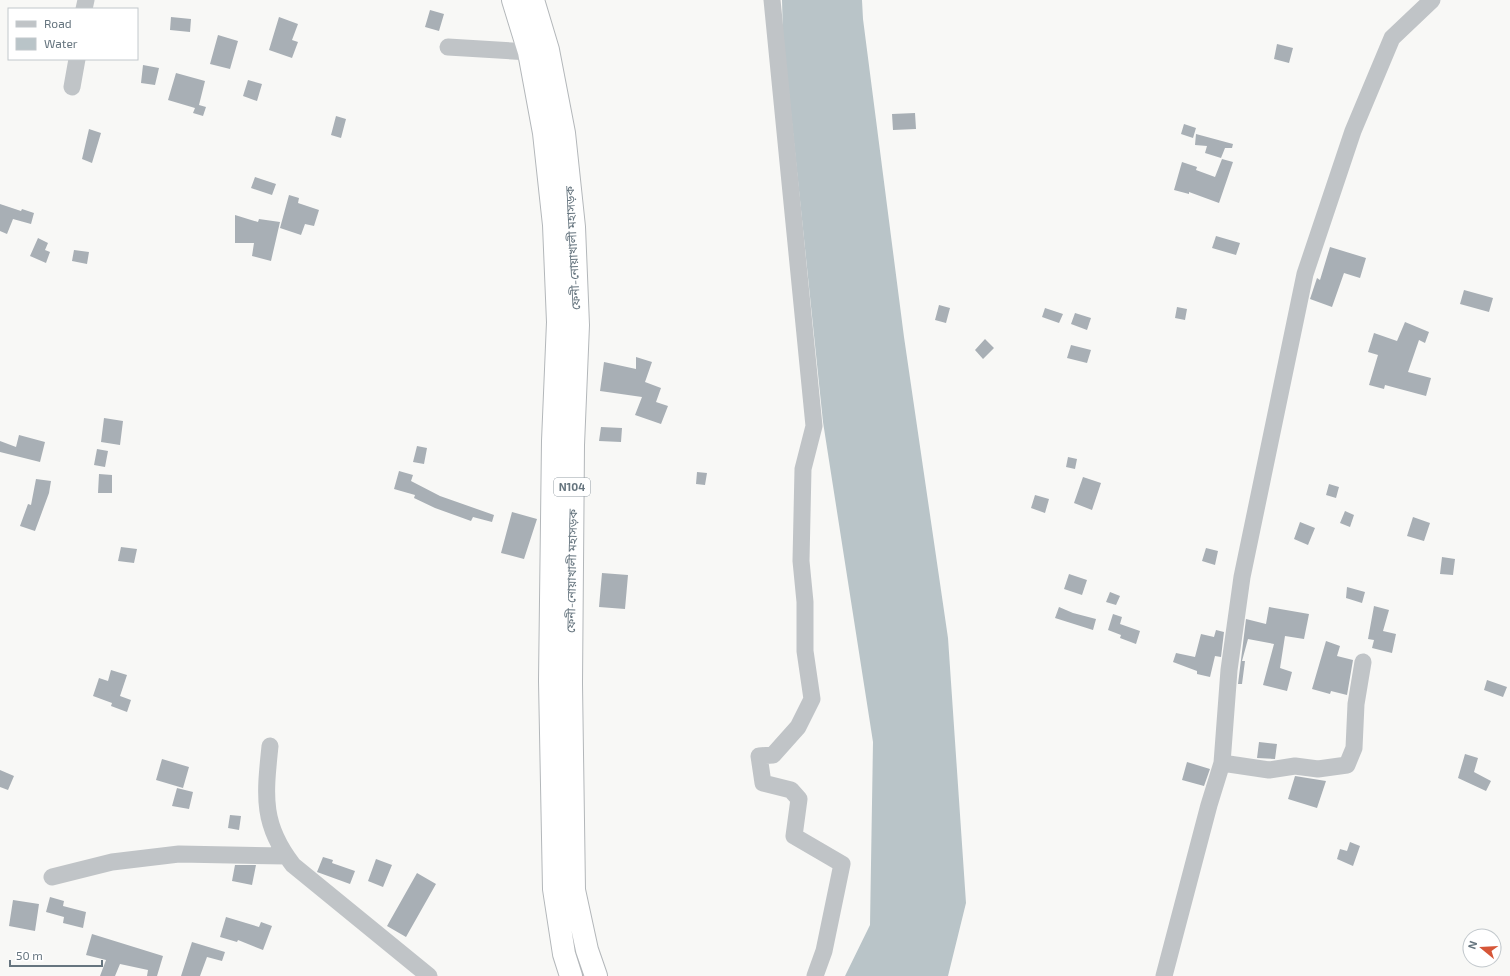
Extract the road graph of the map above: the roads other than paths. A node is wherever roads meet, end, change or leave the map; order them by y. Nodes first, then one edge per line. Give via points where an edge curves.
1 (513, 0) edge
2 (533, 0) edge
3 (772, 0) edge
4 (1432, 0) edge
5 (448, 47) dead end
6 (529, 52) junction
7 (77, 60) edge
8 (550, 61) junction
9 (72, 87) dead end
10 (1363, 662) dead end
11 (270, 746) dead end
12 (1222, 763) junction
13 (286, 856) junction
14 (52, 877) dead end
15 (429, 976) edge
16 (570, 976) edge
17 (596, 976) edge
18 (815, 976) edge
19 (1164, 976) edge

1 - 6 highway, ফেনী-নোয়াখালী মহাসড়ক / N104
2 - 8 highway, ফেনী-নোয়াখালী মহাসড়ক / N104
3 - 18 street via 814,426 803,469 801,561 805,602 805,651 812,699 798,727 773,755 759,756 763,783 791,790 799,799 794,836 842,864 824,951
4 - 12 street via 1392,38 1353,131 1305,274 1242,577 1229,670
5 - 6 street
6 - 8 street
6 - 16 highway, ফেনী-নোয়াখালী মহাসড়ক / N104 via 544,133 554,225 558,322 553,441 550,681 554,889
7 - 9 street
8 - 17 highway, ফেনী-নোয়াখালী মহাসড়ক / N104 via 564,133 570,188 578,325 573,445 570,684 574,890 587,950
10 - 12 street via 1356,704 1354,748 1346,765 1318,769 1295,766 1269,770
11 - 13 street via 267,779 268,816
12 - 19 street
13 - 14 street via 179,854 112,862
13 - 15 street via 293,865

